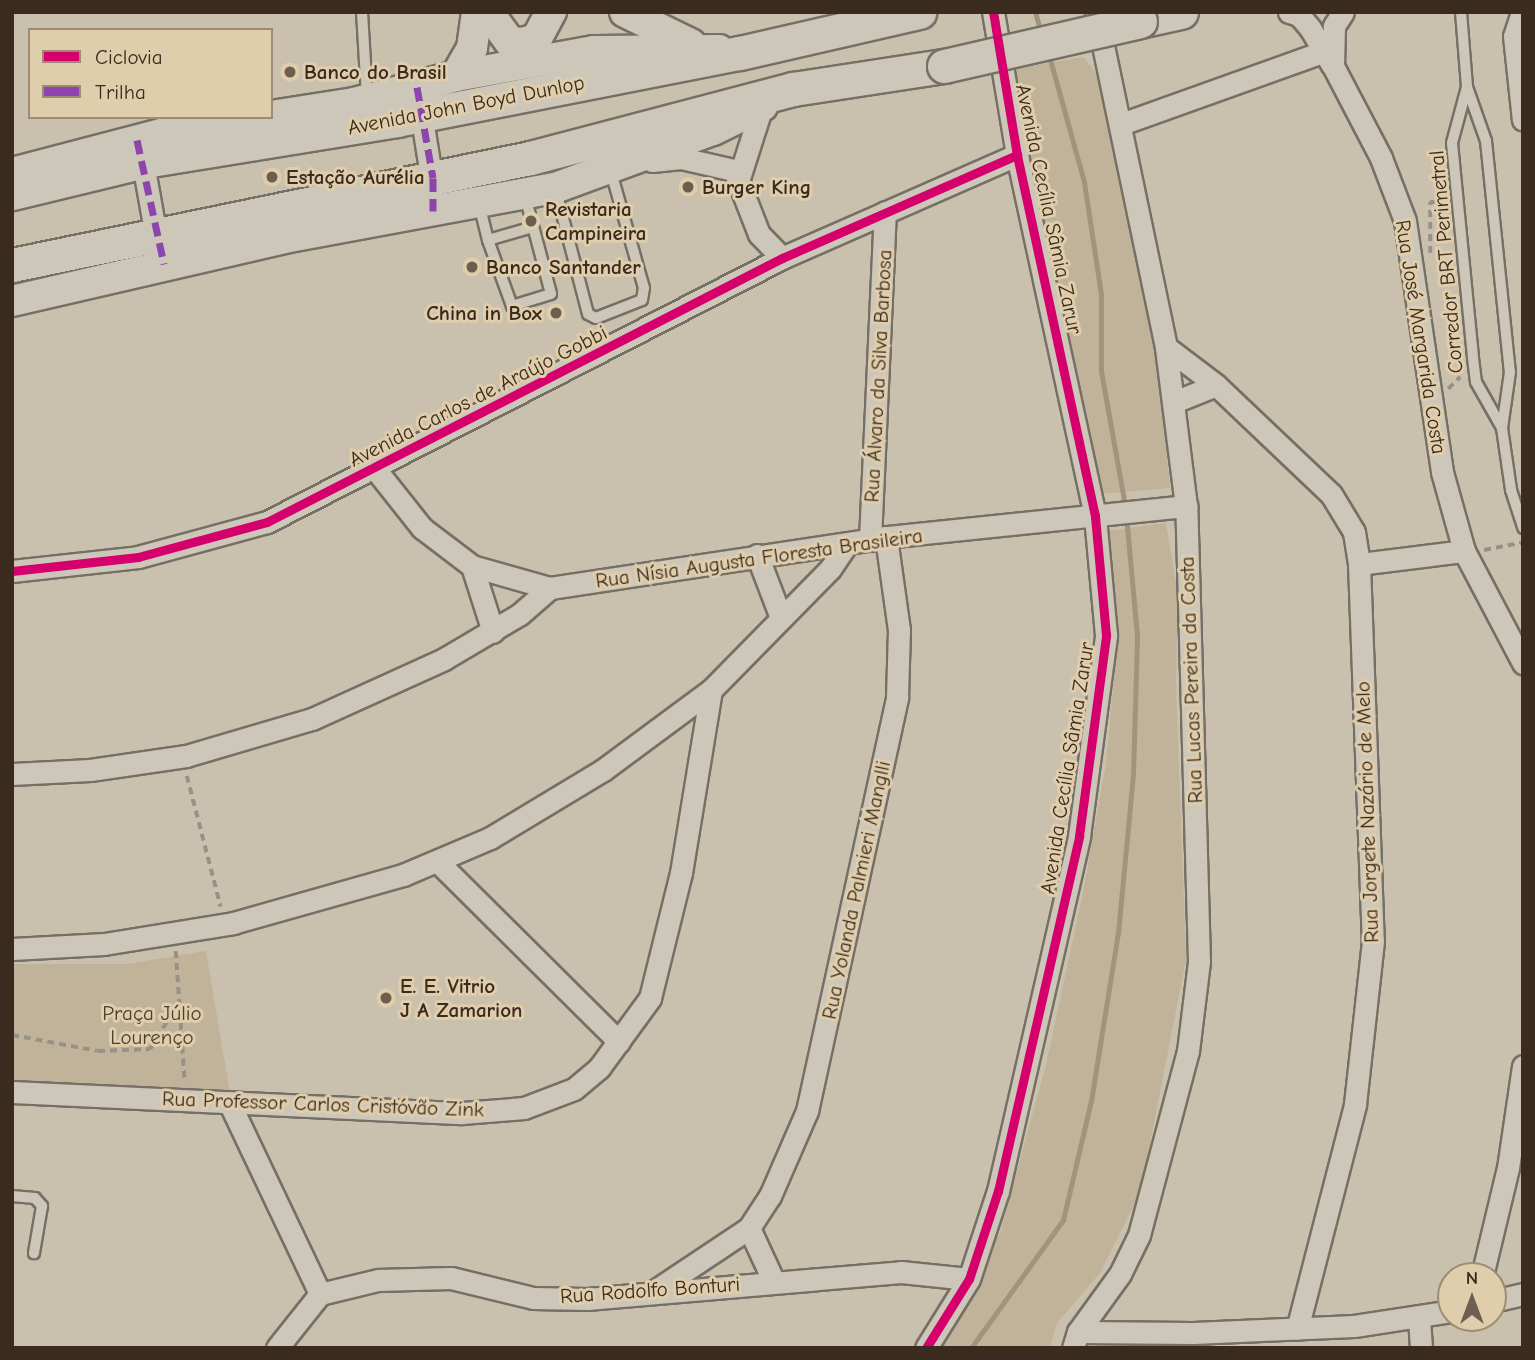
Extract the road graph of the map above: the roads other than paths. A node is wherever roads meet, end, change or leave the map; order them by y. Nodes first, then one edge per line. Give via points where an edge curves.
1 (362, 12) edge
2 (477, 12) edge
3 (488, 12) edge
4 (551, 12) edge
5 (625, 12) edge
6 (993, 12) edge
7 (1096, 12) edge
8 (1181, 12) edge
9 (1289, 12) edge
10 (1343, 12) edge
11 (1461, 12) edge
12 (1522, 12) edge
13 (898, 14) edge
14 (700, 49) junction
15 (740, 53) junction
16 (1329, 56) junction
17 (456, 76) junction
18 (1467, 87) junction
19 (793, 89) junction
20 (368, 99) junction
21 (419, 101) junction
22 (762, 106) junction
23 (273, 116) edge
24 (255, 119) edge
25 (1523, 120) edge
26 (1121, 124) junction
27 (140, 151) junction
28 (1017, 155) junction
29 (618, 166) junction
30 (12, 173) edge
31 (433, 178) junction
32 (739, 178) junction
33 (555, 188) junction
34 (524, 192) junction
35 (12, 193) edge
36 (479, 204) junction
37 (433, 211) junction
38 (885, 212) junction
39 (533, 227) junction
40 (488, 240) junction
41 (159, 249) junction
42 (782, 258) junction
43 (12, 265) edge
44 (12, 301) edge
45 (1166, 347) junction
46 (1216, 385) junction
47 (1174, 402) junction
48 (1502, 428) junction
49 (376, 470) junction
50 (1186, 506) junction
51 (1103, 515) junction
52 (1523, 528) edge
53 (878, 539) junction
54 (847, 544) junction
55 (1464, 551) junction
56 (757, 555) junction
57 (1359, 564) junction
58 (472, 566) junction
59 (12, 571) edge
60 (550, 588) junction
61 (780, 618) junction
62 (493, 632) junction
63 (1523, 663) edge
64 (711, 690) junction
65 (12, 774) edge
66 (438, 862) junction
67 (12, 949) edge
68 (620, 1042) junction
69 (1523, 1066) edge
70 (12, 1092) edge
71 (229, 1102) junction
72 (12, 1196) edge
73 (750, 1228) junction
74 (34, 1253) dead end
75 (1485, 1262) edge
76 (969, 1279) junction
77 (773, 1280) junction
78 (653, 1292) junction
79 (320, 1294) junction
80 (1437, 1314) edge
81 (1419, 1319) junction
82 (1297, 1329) junction
83 (1076, 1340) edge
84 (277, 1348) edge
85 (926, 1348) edge
86 (1421, 1348) edge

1 - 20 lane
2 - 17 main road via 472,48
3 - 4 main road via 510,42 524,43 537,38
5 - 14 main road
6 - 28 street, Avenida Cecília Sâmia Zarur
7 - 26 street, Rua Lucas Pereira da Costa
8 - 19 main road, bridge via 944,66
9 - 16 street, Rua José Margarida Costa via 1305,22
10 - 16 street
11 - 18 lane, Corredor BRT Perimetral
12 - 25 street via 1514,36
13 - 15 main road, Avenida John Boyd Dunlop
14 - 15 main road
14 - 17 main road via 594,51
15 - 21 main road, Avenida John Boyd Dunlop
16 - 26 street
16 - 55 street, Rua José Margarida Costa via 1381,158 1405,221 1442,472
17 - 21 main road
18 - 48 lane, Corredor BRT Perimetral via 1486,141 1510,372
18 - 48 lane, Corredor BRT Perimetral via 1452,143 1473,358 1476,382
19 - 22 main road
19 - 31 main road via 530,158
20 - 21 main road
20 - 23 main road
21 - 27 main road, Avenida John Boyd Dunlop
21 - 31 street
22 - 29 main road
22 - 32 street
24 - 27 main road
26 - 45 street, Rua Lucas Pereira da Costa
27 - 30 main road
27 - 35 main road, Avenida John Boyd Dunlop
27 - 41 street
28 - 38 street, Avenida Carlos de Araújo Gobbi
28 - 51 street, Avenida Cecília Sâmia Zarur
29 - 32 street via 681,158 712,162 734,170
29 - 33 main road
29 - 33 lane via 644,294 642,300 596,318 587,312
31 - 37 street
31 - 41 main road
32 - 42 street via 759,233
33 - 34 main road
34 - 36 main road
34 - 39 lane
36 - 37 main road
36 - 40 lane
37 - 41 main road
38 - 42 street, Avenida Carlos de Araújo Gobbi
38 - 53 street, Rua Álvaro da Silva Barbosa
39 - 40 lane
39 - 40 lane via 551,294 517,306 509,302
41 - 43 main road
41 - 44 main road
42 - 49 street, Avenida Carlos de Araújo Gobbi
45 - 46 street, Rua Jorgete Nazário de Melo
45 - 47 street, Rua Lucas Pereira da Costa
46 - 47 street
46 - 57 street, Rua Jorgete Nazário de Melo via 1331,494 1354,532
47 - 50 street, Rua Lucas Pereira da Costa
48 - 52 lane, Corredor BRT Perimetral via 1511,490
49 - 58 street, Rua Nísia Augusta Floresta Brasileira via 422,528
49 - 59 street, Avenida Carlos de Araújo Gobbi via 267,522 194,545 91,565
50 - 51 street, Rua Nísia Augusta Floresta Brasileira
50 - 83 street, Rua Lucas Pereira da Costa via 1199,961 1188,1051 1139,1235 1121,1274
51 - 53 street, Rua Nísia Augusta Floresta Brasileira
51 - 76 street, Avenida Cecília Sâmia Zarur via 1105,635 1081,822 998,1191
53 - 54 street, Rua Nísia Augusta Floresta Brasileira
53 - 73 street, Rua Yolanda Palmieri Manglli via 899,630 897,697 807,1111 771,1196
54 - 56 street, Rua Nísia Augusta Floresta Brasileira
54 - 61 street via 830,569
55 - 57 street
55 - 63 street, Rua José Margarida Costa
56 - 60 street, Rua Nísia Augusta Floresta Brasileira
56 - 61 street
57 - 82 street, Rua Jorgete Nazário de Melo via 1373,942 1355,1105
58 - 60 street, Rua Nísia Augusta Floresta Brasileira
58 - 62 street
60 - 62 street
61 - 64 street
62 - 65 street via 355,702 250,739 182,757 90,770
64 - 66 street via 569,792
64 - 68 street, Rua Professor Carlos Cristóvão Zink via 681,873 650,998
66 - 67 street via 348,893 225,925 174,935
66 - 68 street
68 - 71 street, Rua Professor Carlos Cristóvão Zink via 574,1089 524,1108 462,1113
69 - 75 street via 1508,1168
70 - 71 street, Rua Professor Carlos Cristóvão Zink
71 - 79 street
72 - 74 lane via 35,1198 43,1206
73 - 77 street
73 - 78 street, Rua Yolanda Palmieri Manglli
76 - 77 street, Rua Rodolfo Bonturi via 901,1272
76 - 85 street, Avenida Cecília Sâmia Zarur
77 - 78 street, Rua Rodolfo Bonturi
78 - 79 street, Rua Rodolfo Bonturi via 587,1299 533,1298 451,1278 410,1277
79 - 84 street
80 - 81 street
81 - 82 street
81 - 86 street
82 - 83 street

